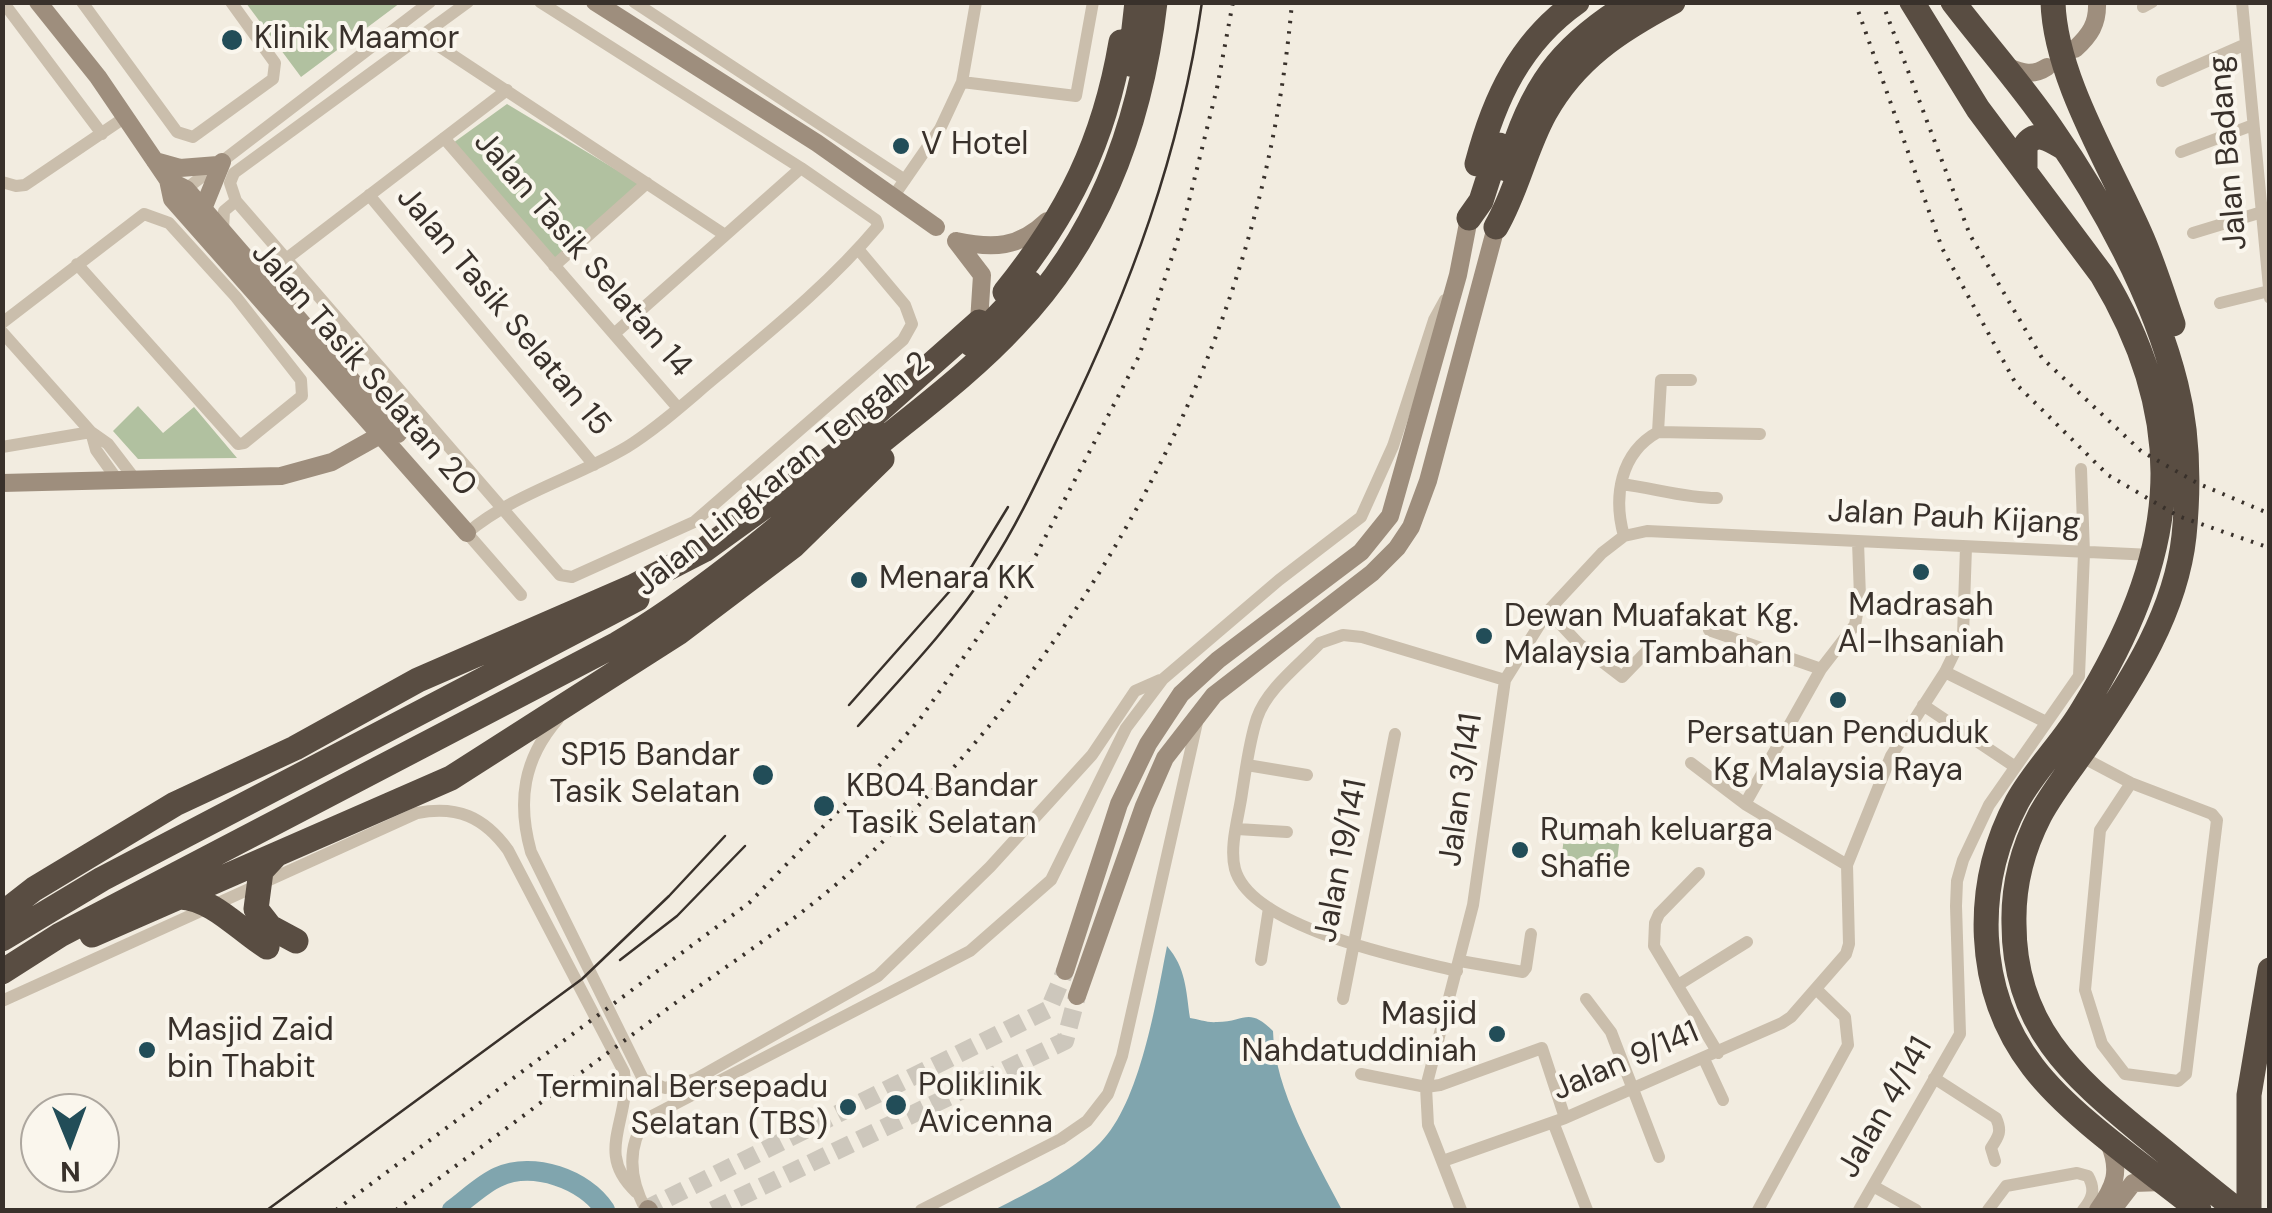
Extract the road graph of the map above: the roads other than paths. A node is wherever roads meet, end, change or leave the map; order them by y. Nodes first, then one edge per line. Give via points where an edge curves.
1 (3, 2) edge
2 (82, 2) edge
3 (231, 2) edge
4 (430, 2) edge
5 (468, 2) edge
6 (540, 2) edge
7 (595, 2) edge
8 (634, 2) edge
9 (976, 2) edge
10 (1093, 2) edge
11 (1127, 2) edge
12 (1137, 2) edge
13 (1153, 2) edge
14 (1604, 2) edge
15 (1633, 2) edge
16 (1673, 2) edge
17 (1953, 2) edge
18 (2053, 2) edge
19 (2097, 2) edge
20 (2242, 2) edge
21 (44, 5) edge
22 (1571, 5) edge
23 (1913, 7) edge
24 (8, 20) edge
25 (422, 34) junction
26 (2246, 44) junction
27 (2075, 49) dead end
28 (2025, 71) junction
29 (962, 82) junction
30 (2162, 82) dead end
31 (506, 90) junction
32 (1978, 109) junction
33 (124, 118) junction
34 (2253, 125) junction
35 (102, 134) junction
36 (444, 138) junction
37 (2064, 148) junction
38 (2181, 152) dead end
39 (154, 162) junction
40 (224, 167) junction
41 (801, 168) junction
42 (2025, 172) junction
43 (905, 180) junction
44 (2, 182) edge
45 (647, 183) junction
46 (175, 190) junction
47 (370, 195) junction
48 (1072, 196) junction
49 (893, 197) junction
50 (236, 201) junction
51 (203, 209) junction
52 (2262, 212) junction
53 (1469, 218) junction
54 (1496, 227) junction
55 (936, 228) joint
56 (223, 230) junction
57 (2194, 233) dead end
58 (725, 235) junction
59 (956, 240) junction
60 (858, 249) junction
61 (286, 258) junction
62 (76, 264) junction
63 (554, 266) junction
64 (1458, 275) junction
65 (2269, 294) edge
66 (2220, 303) dead end
67 (2, 322) edge
68 (979, 322) junction
69 (2, 332) edge
70 (614, 334) junction
71 (1691, 380) dead end
72 (678, 408) junction
73 (905, 421) junction
74 (388, 431) junction
75 (91, 432) junction
76 (1658, 432) junction
77 (1760, 434) dead end
78 (2, 447) edge
79 (2186, 456) junction
80 (594, 465) junction
81 (2081, 469) dead end
82 (804, 475) junction
83 (125, 478) junction
84 (2, 483) edge
85 (1621, 484) junction
86 (1717, 498) dead end
87 (500, 508) junction
88 (471, 529) junction
89 (1624, 536) junction
90 (1858, 542) junction
91 (1966, 547) junction
92 (2084, 553) junction
93 (2155, 556) junction
94 (521, 595) dead end
95 (1548, 611) junction
96 (1709, 630) dead end
97 (678, 634) junction
98 (1650, 649) dead end
99 (1820, 668) junction
100 (1945, 672) junction
101 (1163, 679) junction
102 (1506, 680) junction
103 (420, 694) junction
104 (1923, 705) junction
105 (1200, 711) junction
106 (2046, 722) junction
107 (1395, 734) dead end
108 (340, 735) junction
109 (2080, 756) junction
110 (1691, 762) dead end
111 (462, 766) junction
112 (1247, 766) junction
113 (2014, 766) junction
114 (1307, 774) dead end
115 (2131, 782) junction
116 (1745, 804) junction
117 (367, 816) junction
118 (1237, 828) junction
119 (1287, 832) dead end
120 (280, 852) junction
121 (1847, 865) junction
122 (1699, 873) dead end
123 (180, 897) junction
124 (1269, 908) junction
125 (51, 910) junction
126 (2, 914) edge
127 (1531, 934) dead end
128 (2, 939) edge
129 (296, 941) dead end
130 (1747, 942) dead end
131 (1353, 945) junction
132 (267, 948) dead end
133 (1260, 960) dead end
134 (8, 962) edge
135 (1459, 966) junction
136 (2270, 970) edge
137 (1065, 971) tunnel mouth
138 (1678, 985) junction
139 (1816, 989) junction
140 (1077, 996) tunnel mouth
141 (1343, 999) dead end
142 (1586, 1000) dead end
143 (2, 1001) edge
144 (1718, 1053) junction
145 (1704, 1059) junction
146 (752, 1066) junction
147 (1361, 1074) dead end
148 (1934, 1078) junction
149 (696, 1079) junction
150 (1426, 1087) junction
151 (1634, 1088) junction
152 (1724, 1100) dead end
153 (1559, 1120) junction
154 (2104, 1133) junction
155 (1658, 1157) dead end
156 (1443, 1161) junction
157 (1995, 1161) dead end
158 (2164, 1182) junction
159 (1873, 1186) junction
160 (636, 1192) junction
161 (647, 1210) edge
162 (921, 1210) edge
163 (1461, 1210) edge
164 (1587, 1210) edge
165 (1758, 1210) edge
166 (1859, 1210) edge
167 (1916, 1210) edge
168 (1988, 1210) edge
169 (2084, 1210) edge
170 (2098, 1210) edge
171 (2112, 1210) edge
172 (2199, 1210) edge
173 (2236, 1210) edge
174 (2249, 1210) edge

1 - 24 street
2 - 3 street via 181,136 199,136 272,82 275,63
4 - 40 street
5 - 25 street
6 - 41 street
7 - 49 street
8 - 43 street
9 - 29 street
10 - 29 street via 1076,96
11 - 48 highway, Jalan Lingkaran Tengah 2 via 1107,108
12 - 126 highway via 1127,94 1102,170 1070,229 1020,295 928,389 704,550 418,680 176,804
13 - 73 highway, Jalan Lingkaran Tengah 2 via 1131,126 1088,227 1014,327
13 - 134 highway via 1115,172 1071,248 932,395 715,579 648,625 129,878
14 - 53 highway via 1552,47 1528,80
15 - 54 highway via 1584,36 1538,89 1497,199
16 - 54 highway via 1598,46 1572,74 1544,114
17 - 28 highway
18 - 79 highway via 2071,80 2143,240 2184,354 2195,431
19 - 27 street via 2090,35
20 - 26 street, Jalan Badang
21 - 33 street, Jalan Tasik Selatan 20
22 - 53 highway via 1533,40 1503,85 1474,177
23 - 32 highway
24 - 35 street
25 - 31 street
25 - 40 street
26 - 30 street
26 - 34 street, Jalan Badang
28 - 32 highway via 2013,116 1996,118
28 - 37 highway via 2034,106
29 - 43 street
31 - 36 street
31 - 45 street
32 - 42 highway
33 - 35 street
33 - 39 street, Jalan Tasik Selatan 20
34 - 38 street
34 - 52 street, Jalan Badang
35 - 44 street via 25,185
36 - 47 street
36 - 63 street, Jalan Tasik Selatan 14
37 - 42 highway via 2032,138 2025,146
37 - 79 highway via 2160,331 2177,386
39 - 40 street
39 - 46 street, Jalan Tasik Selatan 20
40 - 46 street
40 - 50 street
40 - 51 street
41 - 58 street
41 - 60 street via 878,223
42 - 93 highway via 2102,275 2139,349 2162,439
43 - 49 street
45 - 58 street
45 - 63 street
46 - 51 street, Jalan Tasik Selatan 20
46 - 74 street, Jalan Tasik Selatan 20
47 - 61 street
47 - 80 street, Jalan Tasik Selatan 15
48 - 59 street via 1022,241 980,246
48 - 68 highway, Jalan Lingkaran Tengah 2 via 1042,247
49 - 55 street
50 - 56 street via 224,210
50 - 61 street
51 - 56 street, Jalan Tasik Selatan 20
52 - 57 street
52 - 65 street, Jalan Badang
53 - 64 street
54 - 105 street via 1411,526 1372,573
55 - 59 street
56 - 74 street, Jalan Tasik Selatan 20
58 - 70 street
59 - 68 street via 982,275
60 - 72 street
60 - 87 street via 905,306 912,324 903,340 694,522 565,577
61 - 87 street
62 - 62 street via 144,214 169,222 236,297 304,387 302,396 238,444
62 - 67 street
63 - 70 street, Jalan Tasik Selatan 14
64 - 101 street via 1434,320 1393,446 1361,517
64 - 137 street via 1390,516 1353,559 1181,694 1120,804
65 - 66 street
68 - 82 highway, Jalan Lingkaran Tengah 2
69 - 75 street
70 - 72 street, Jalan Tasik Selatan 14
71 - 76 street via 1661,380
72 - 80 street
73 - 97 highway via 892,447 793,546
73 - 134 highway, Jalan Lingkaran Tengah 2 via 672,611
74 - 83 street via 332,462 281,476
74 - 88 street, Jalan Tasik Selatan 20
75 - 78 street
75 - 83 street via 96,450
76 - 77 street
76 - 85 street via 1639,446
79 - 109 highway via 2183,540 2170,591 2132,680
80 - 87 street
81 - 92 street
82 - 103 highway via 775,482 677,558
82 - 125 highway, Jalan Lingkaran Tengah 2 via 687,568 628,605
83 - 84 street
85 - 86 street
85 - 89 street via 1617,504
87 - 88 street
88 - 94 street, Jalan Tasik Selatan 20
89 - 90 street, Jalan Pauh Kijang via 1648,531
89 - 95 street, Jalan 3/141
90 - 91 street, Jalan Pauh Kijang
90 - 99 street via 1855,625
91 - 92 street, Jalan Pauh Kijang
91 - 100 street via 1963,635
92 - 93 street, Jalan Pauh Kijang
92 - 106 street via 2079,676
93 - 154 highway via 2111,663 2019,798 1994,860 1985,908 1989,971 2013,1035 2046,1082
95 - 98 street via 1622,677
95 - 102 street, Jalan 3/141
96 - 99 street
97 - 111 highway
97 - 149 street via 561,716 534,750 524,783 524,828 644,1079 664,1088
99 - 116 street
100 - 104 street
100 - 106 street
101 - 146 street via 1126,728 1051,880 992,934 938,969
101 - 149 street via 1135,691 1092,755 878,976
102 - 112 street via 1362,637 1331,638 1264,706
102 - 135 street, Jalan 3/141
103 - 108 highway
103 - 111 highway via 408,721 410,746 421,761
104 - 113 street
104 - 121 street via 1891,756
105 - 140 street via 1158,774
105 - 162 street via 1108,1094 1061,1139
106 - 113 street
107 - 131 street, Jalan 19/141
108 - 117 highway via 378,736 402,770 391,799
108 - 125 highway via 146,834 76,878
109 - 115 street
109 - 173 highway via 2042,812 2016,881 2016,966 2025,996 2064,1065
110 - 116 street
111 - 117 highway via 416,796
112 - 114 street
112 - 118 street
113 - 148 street, Jalan 4/141 via 1989,804 1957,881 1960,1034
115 - 115 street via 2217,820 2186,1074 2178,1081 2124,1074 2102,1044 2086,997 2100,830
116 - 121 street
117 - 120 highway
118 - 119 street
118 - 124 street via 1238,875
120 - 123 highway
120 - 129 highway via 262,871 256,909 270,927
121 - 139 street, Jalan 9/141 via 1849,944
122 - 138 street via 1655,924 1654,946
123 - 132 highway via 207,904
123 - 134 highway via 67,946
124 - 131 street
124 - 133 street
125 - 128 highway, Jalan Lingkaran Tengah 2
127 - 135 street via 1523,972
130 - 138 street
131 - 135 street
131 - 141 street, Jalan 19/141
135 - 150 street, Jalan 3/141
136 - 174 highway via 2255,1046
138 - 144 street
139 - 144 street, Jalan 9/141 via 1791,1017
139 - 165 street via 1845,1017 1848,1046
142 - 151 street via 1611,1032
143 - 160 street via 417,813 460,812 486,824 508,850 624,1072 616,1164
144 - 145 street, Jalan 9/141
145 - 151 street, Jalan 9/141
145 - 152 street
146 - 149 street
146 - 160 street via 646,1119 632,1152
147 - 150 street
148 - 157 street via 1996,1118
148 - 159 street, Jalan 4/141
150 - 153 street via 1542,1048
150 - 156 street, Jalan 3/141 via 1428,1126
151 - 153 street, Jalan 9/141
151 - 155 street
153 - 156 street, Jalan 9/141
153 - 164 street
154 - 158 highway
154 - 170 street via 2116,1180
156 - 163 street, Jalan 3/141
158 - 171 street via 2133,1183
158 - 172 highway
159 - 166 street, Jalan 4/141
159 - 167 street
160 - 161 street
168 - 169 street via 2006,1186 2076,1173 2092,1184

